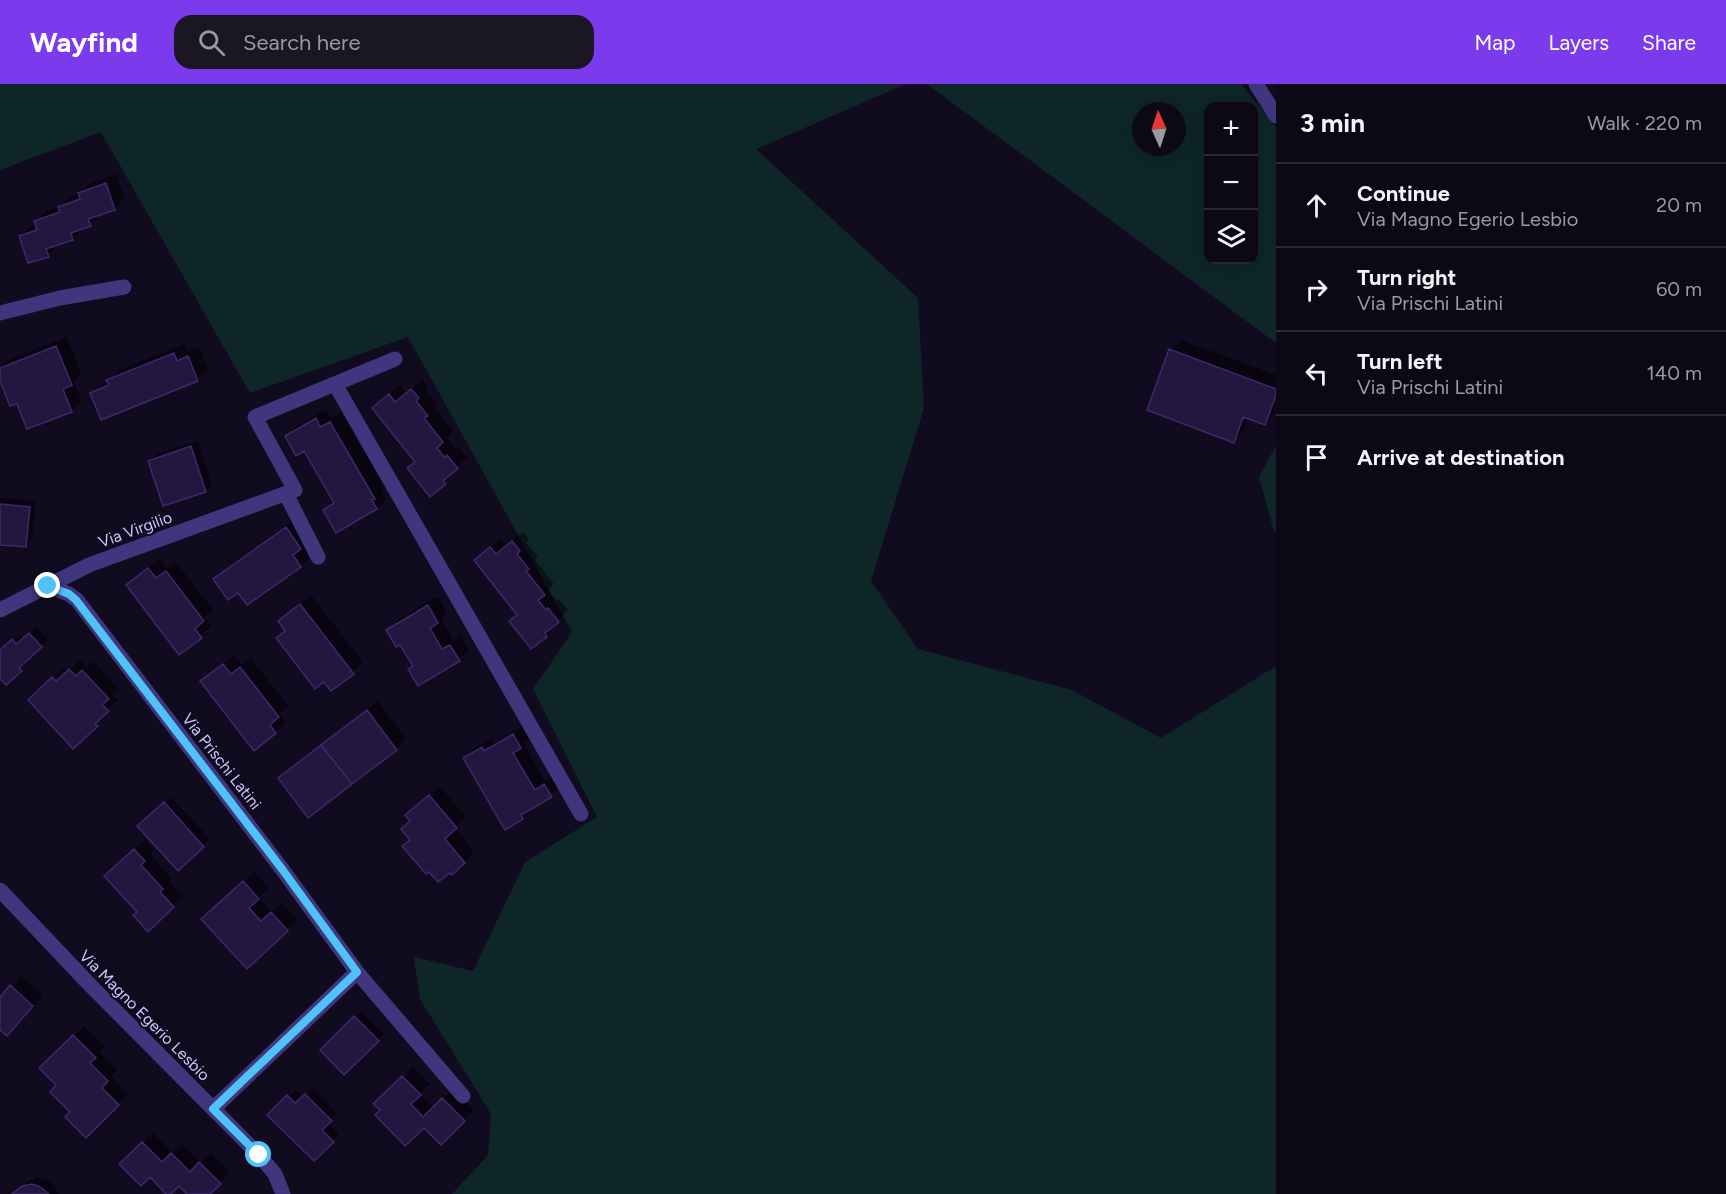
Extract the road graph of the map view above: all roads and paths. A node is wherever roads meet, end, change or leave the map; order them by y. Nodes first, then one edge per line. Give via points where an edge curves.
1 (1256, 84) edge
2 (1276, 116) edge
3 (124, 287) dead end
4 (0, 313) edge
5 (395, 359) dead end
6 (335, 384) junction
7 (286, 494) junction
8 (318, 557) dead end
9 (48, 586) junction
10 (0, 610) edge
11 (581, 814) dead end
12 (0, 890) edge
13 (357, 972) junction
14 (463, 1096) dead end
15 (213, 1109) junction
16 (284, 1194) edge

1 - 2 street
3 - 4 street
5 - 6 street
6 - 7 street via 255,417 295,490
6 - 11 street
7 - 8 street
7 - 9 street, Via Virgilio via 89,565
9 - 10 street, Via Virgilio
9 - 13 street, Via Prischi Latini via 76,600
12 - 15 street, Via Magno Egerio Lesbio
13 - 14 street, Via Prischi Latini
13 - 15 street
15 - 16 street, Via Magno Egerio Lesbio via 275,1174

